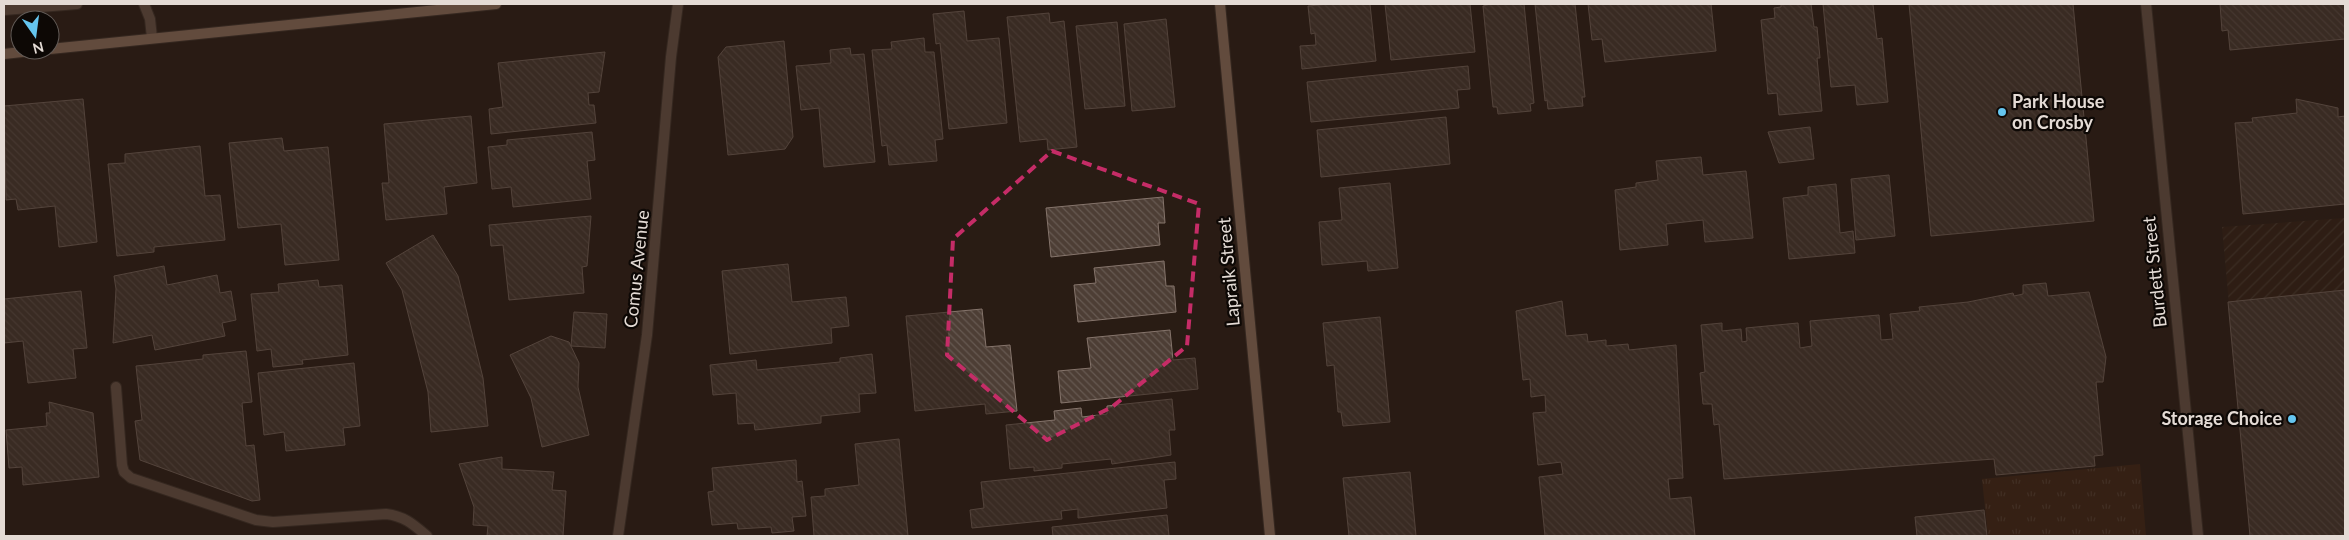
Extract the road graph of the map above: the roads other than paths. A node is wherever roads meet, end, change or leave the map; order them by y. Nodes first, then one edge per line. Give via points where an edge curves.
1 (77, 4) edge
2 (144, 4) edge
3 (496, 4) edge
4 (678, 4) edge
5 (1220, 4) edge
6 (2146, 4) edge
7 (4, 10) edge
8 (152, 38) junction
9 (60, 48) edge
10 (116, 387) dead end
11 (427, 536) edge
12 (618, 536) edge
13 (1270, 536) edge
14 (2198, 536) edge

1 - 7 street
2 - 8 street via 150,18
3 - 8 street
4 - 12 street, Comus Avenue via 647,335
5 - 13 street, Lapraik Street
6 - 14 street, Burdett Street
8 - 9 street
10 - 11 street via 122,465 131,478 256,520 274,522 386,514 410,521

